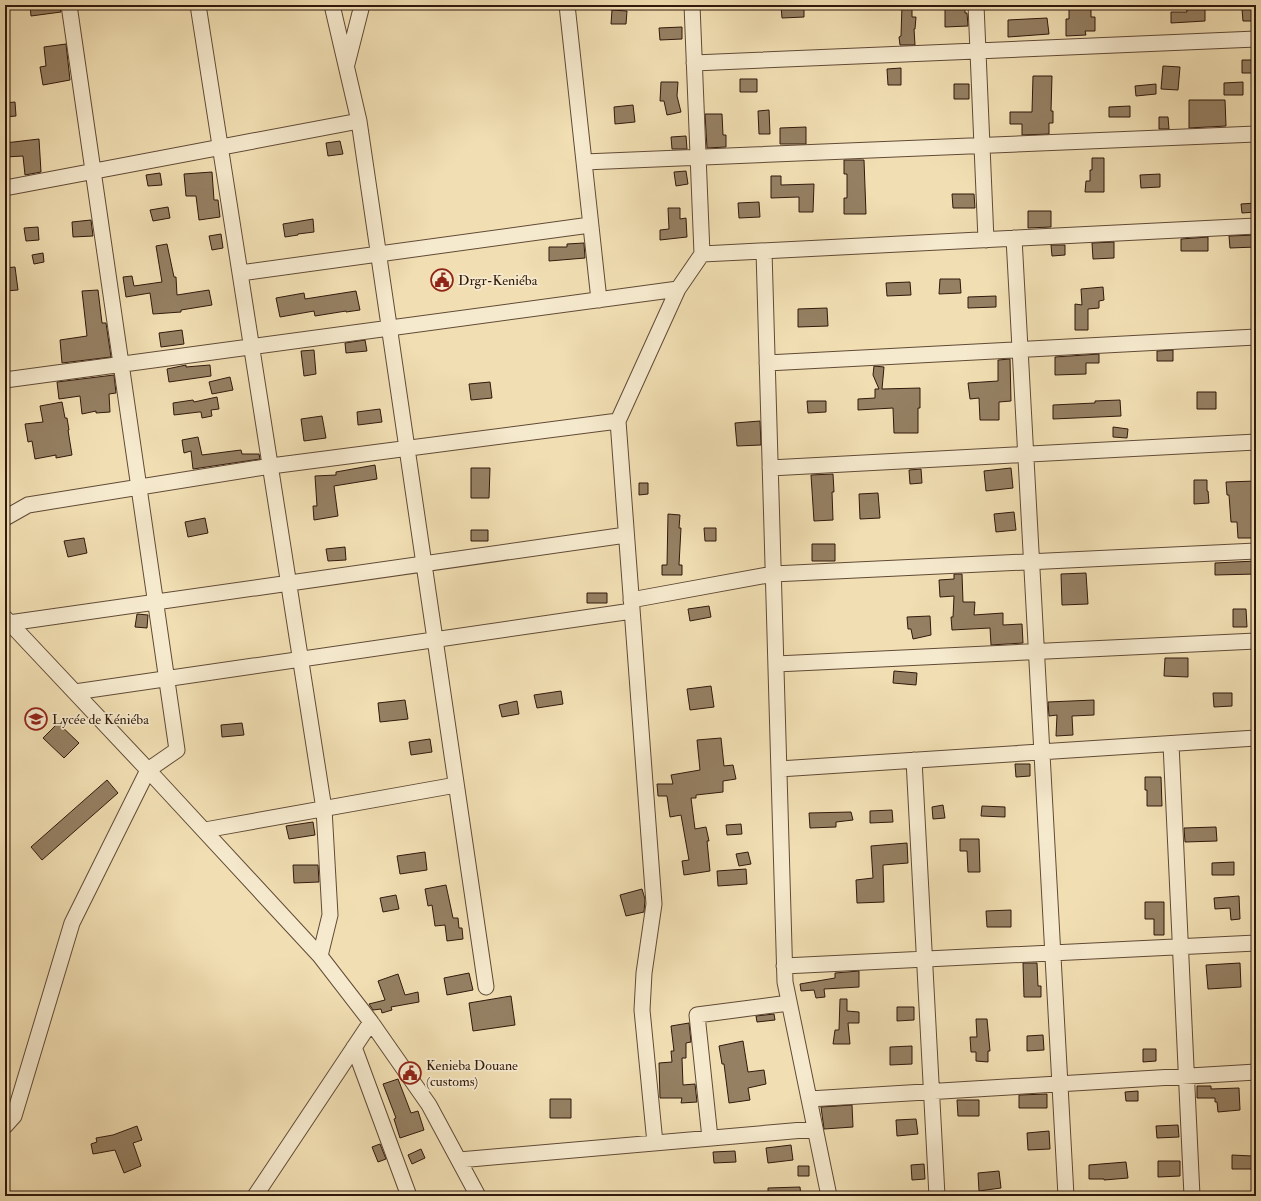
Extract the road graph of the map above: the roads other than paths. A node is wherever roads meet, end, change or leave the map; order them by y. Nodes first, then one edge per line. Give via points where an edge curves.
1 (69, 5) edge
2 (198, 5) edge
3 (332, 5) edge
4 (362, 5) edge
5 (567, 5) edge
6 (692, 5) edge
7 (976, 5) edge
8 (1256, 39) edge
9 (978, 51) junction
10 (694, 63) junction
11 (346, 67) junction
12 (359, 121) junction
13 (1256, 134) edge
14 (982, 145) junction
15 (220, 147) junction
16 (698, 157) junction
17 (584, 162) junction
18 (93, 172) junction
19 (5, 188) edge
20 (590, 225) junction
21 (1256, 226) edge
22 (1014, 238) junction
23 (986, 240) junction
24 (764, 251) junction
25 (378, 254) junction
26 (702, 254) junction
27 (240, 273) junction
28 (678, 289) junction
29 (598, 300) junction
30 (389, 328) junction
31 (1256, 337) edge
32 (252, 347) junction
33 (1020, 350) junction
34 (767, 362) junction
35 (121, 365) junction
36 (5, 380) edge
37 (618, 421) junction
38 (1256, 442) edge
39 (407, 448) junction
40 (1026, 455) junction
41 (271, 466) junction
42 (770, 468) junction
43 (139, 487) junction
44 (5, 518) edge
45 (626, 535) junction
46 (1256, 551) edge
47 (1032, 562) junction
48 (424, 564) junction
49 (773, 574) junction
50 (289, 583) junction
51 (155, 602) junction
52 (632, 606) junction
53 (7, 620) edge
54 (435, 640) junction
55 (1256, 641) edge
56 (1037, 652) junction
57 (301, 659) junction
58 (776, 664) junction
59 (166, 679) junction
60 (75, 692) junction
61 (1256, 738) edge
62 (1171, 744) junction
63 (1042, 752) junction
64 (914, 760) junction
65 (779, 769) junction
66 (148, 770) junction
67 (456, 785) junction
68 (324, 809) junction
69 (204, 830) junction
70 (1256, 943) edge
71 (1180, 946) junction
72 (1053, 952) junction
73 (320, 956) junction
74 (924, 959) junction
75 (784, 966) junction
76 (486, 987) dead end
77 (789, 1003) junction
78 (371, 1022) junction
79 (354, 1048) junction
80 (1256, 1072) edge
81 (1186, 1076) junction
82 (1060, 1084) junction
83 (932, 1092) junction
84 (809, 1099) junction
85 (5, 1126) edge
86 (815, 1129) junction
87 (710, 1138) junction
88 (655, 1143) junction
89 (459, 1160) junction
90 (256, 1196) edge
91 (409, 1196) edge
92 (478, 1196) edge
93 (828, 1196) edge
94 (937, 1196) edge
95 (1066, 1196) edge
96 (1192, 1196) edge

1 - 18 street
2 - 15 street
3 - 11 street
4 - 11 street
5 - 17 street
6 - 10 street
7 - 9 street
8 - 9 street
9 - 10 street
9 - 14 street
10 - 16 street
11 - 12 street
12 - 15 street
12 - 25 street
13 - 14 street
14 - 16 street
14 - 23 street
15 - 18 street
15 - 27 street
16 - 17 street
16 - 26 street
17 - 20 street
18 - 19 street
18 - 35 street
20 - 25 street
20 - 29 street
21 - 22 street
22 - 23 street
22 - 33 street
23 - 24 street
24 - 26 street
24 - 34 street
25 - 27 street
25 - 30 street
26 - 28 street
27 - 32 street
28 - 29 street
28 - 37 street
29 - 30 street
30 - 32 street
30 - 39 street
31 - 33 street
32 - 35 street
32 - 41 street
33 - 34 street
33 - 40 street
34 - 42 street
35 - 36 street
35 - 43 street
37 - 39 street
37 - 45 street
38 - 40 street
39 - 41 street
39 - 48 street
40 - 42 street
40 - 47 street
41 - 43 street
41 - 50 street
42 - 49 street
43 - 44 street via 28,505
43 - 51 street
45 - 48 street
45 - 52 street
46 - 47 street
47 - 49 street
47 - 56 street
48 - 50 street
48 - 54 street
49 - 52 street
49 - 58 street
50 - 51 street
50 - 57 street
51 - 53 street
51 - 59 street
52 - 54 street
52 - 88 street via 654,904 644,972 642,1010
53 - 60 street
54 - 57 street
54 - 67 street
55 - 56 street
56 - 58 street
56 - 63 street
57 - 59 street
57 - 68 street
58 - 65 street
59 - 60 street
59 - 66 street via 177,750
60 - 66 street
61 - 62 street
62 - 63 street
62 - 71 street
63 - 64 street
63 - 72 street
64 - 65 street
64 - 74 street
65 - 75 street
66 - 69 street
66 - 85 street via 72,923 14,1116
67 - 68 street
67 - 76 street
68 - 69 street
68 - 73 street via 330,915
69 - 73 street
70 - 71 street
71 - 72 street
71 - 81 street
72 - 74 street
72 - 82 street
73 - 78 street
74 - 75 street
74 - 83 street
75 - 77 street
77 - 84 street
77 - 87 street via 697,1015
78 - 79 street
78 - 89 street via 429,1104
79 - 90 street
79 - 91 street
80 - 81 street
81 - 82 street
81 - 96 street
82 - 83 street
82 - 95 street
83 - 84 street
83 - 94 street
84 - 86 street
86 - 87 street
86 - 93 street
87 - 88 street
88 - 89 street
89 - 92 street

